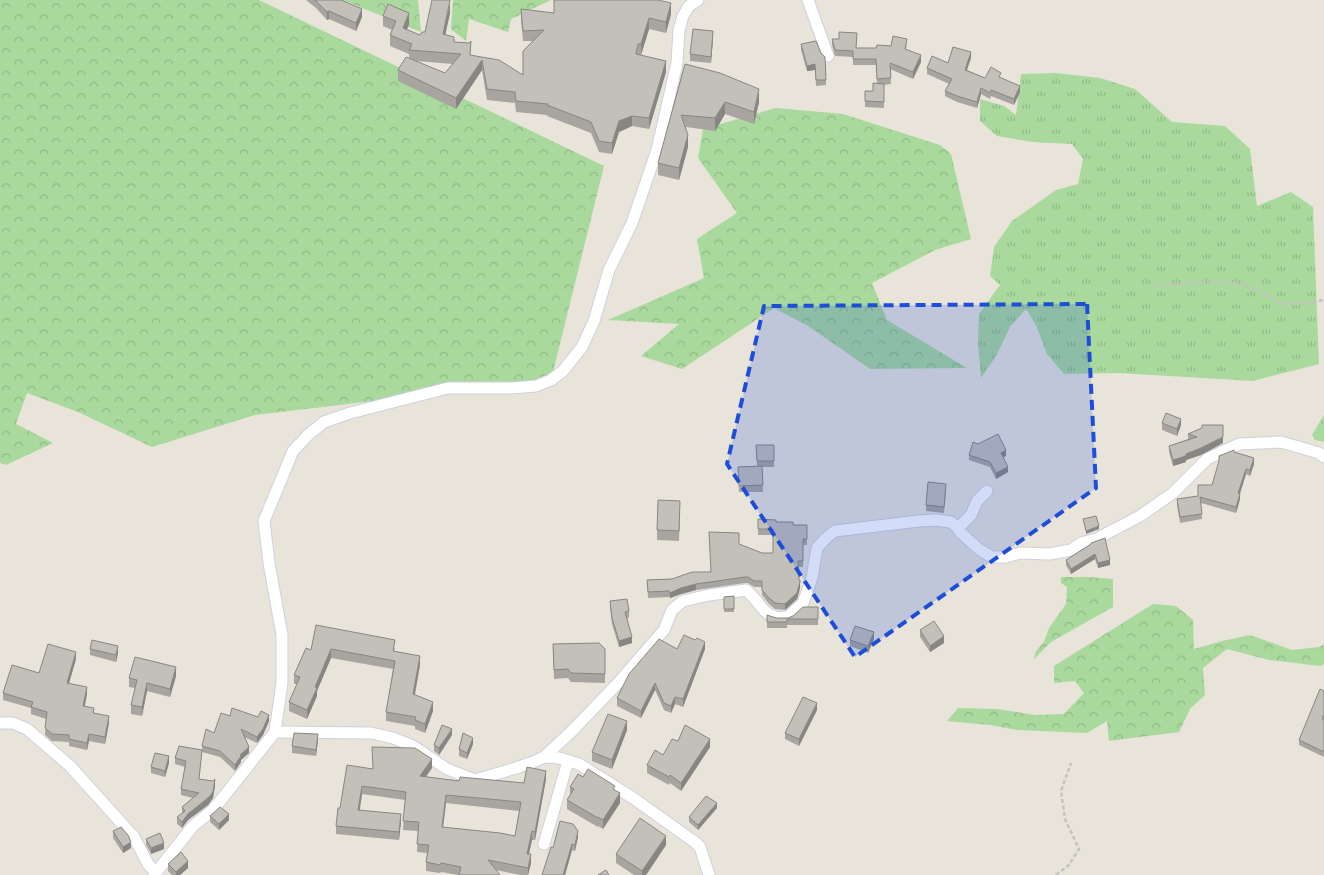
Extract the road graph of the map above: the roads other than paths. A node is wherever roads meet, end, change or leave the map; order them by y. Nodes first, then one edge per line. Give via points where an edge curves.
1 (698, 0) edge
2 (808, 0) edge
3 (828, 56) dead end
4 (1324, 457) edge
5 (987, 491) dead end
6 (958, 528) junction
7 (0, 722) edge
8 (275, 732) junction
9 (544, 757) junction
10 (568, 761) junction
11 (544, 844) dead end
12 (155, 874) edge
13 (709, 875) edge

1 - 8 street via 688,6 683,16 677,63 657,150 632,223 609,270 594,321 582,347 563,371 536,386 448,388 350,412 324,422 293,451 264,521 282,635 282,683
2 - 3 street
4 - 6 street via 1281,442 1240,444 1207,458 1173,493 1140,516 1071,550 992,557
5 - 6 street via 977,502 972,515
6 - 9 street via 951,522 936,520 836,531 817,548 812,578 803,603 788,617 774,617 766,612 746,590 683,601 672,610 664,630 618,683
7 - 12 street via 27,729 70,766 134,837
8 - 9 street via 371,733 393,738 413,746 447,770 475,780
8 - 12 street via 213,810 193,826
9 - 10 street
10 - 11 street
10 - 13 street via 579,764 633,798 696,842

